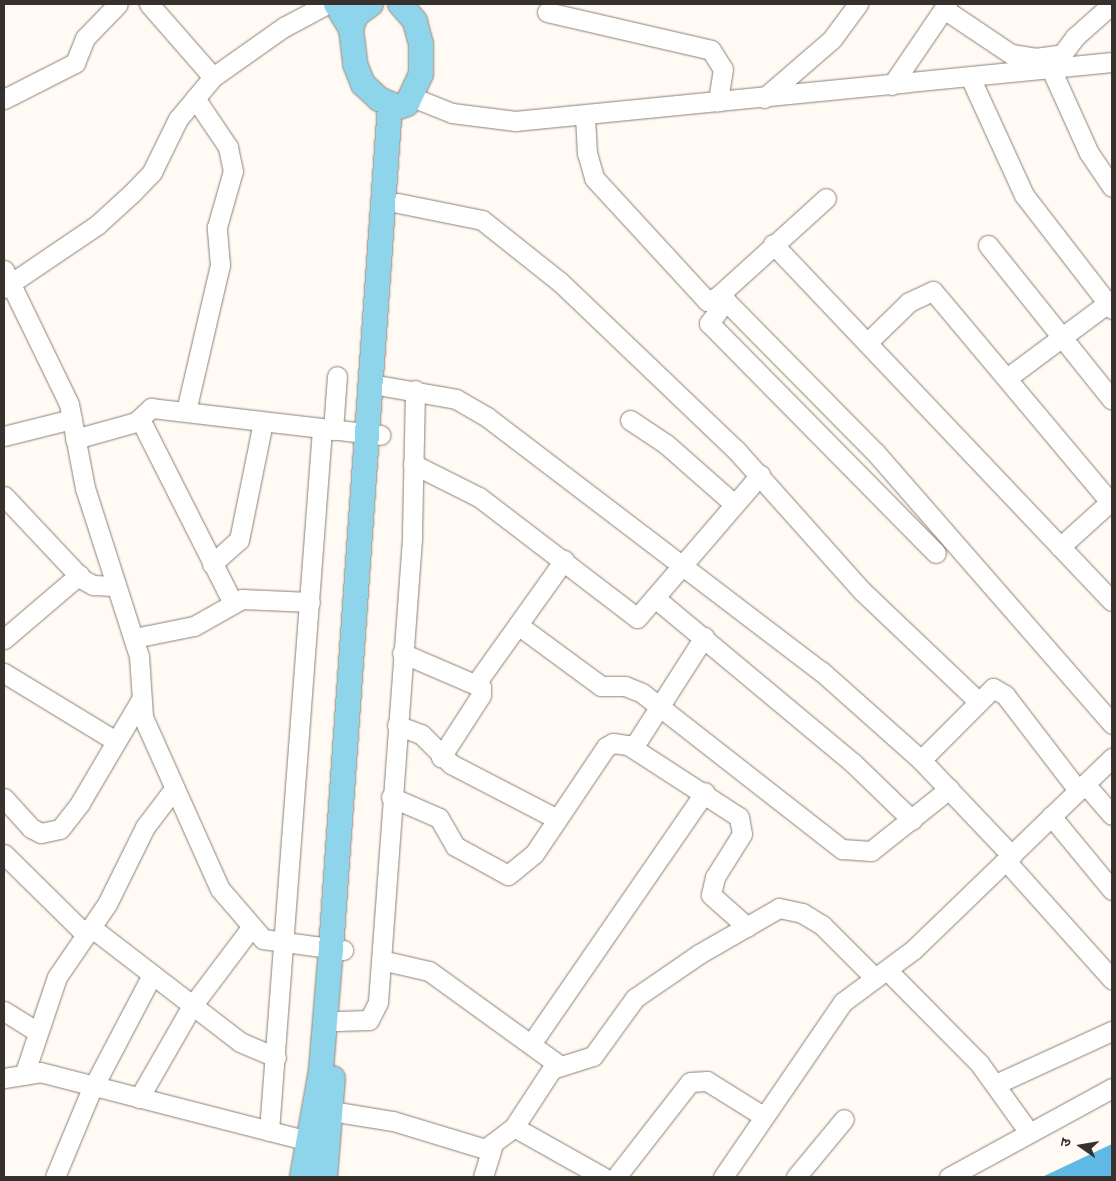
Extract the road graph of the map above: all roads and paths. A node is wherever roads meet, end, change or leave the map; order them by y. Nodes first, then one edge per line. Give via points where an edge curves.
1 (118, 4) edge
2 (149, 4) edge
3 (327, 4) edge
4 (336, 4) edge
5 (371, 4) edge
6 (1112, 4) edge
7 (851, 7) edge
8 (946, 7) edge
9 (410, 10) edge
10 (546, 12) dead end
11 (351, 29) junction
12 (1062, 54) junction
13 (1112, 62) edge
14 (1051, 69) junction
15 (213, 77) junction
16 (970, 77) junction
17 (892, 85) junction
18 (195, 98) junction
19 (764, 98) junction
20 (4, 99) edge
21 (403, 102) junction
22 (718, 102) junction
23 (585, 116) junction
24 (1112, 187) edge
25 (826, 198) dead end
26 (398, 203) junction
27 (773, 244) junction
28 (988, 245) dead end
29 (6, 280) edge
30 (723, 298) junction
31 (1111, 304) edge
32 (1060, 339) junction
33 (869, 341) junction
34 (337, 376) dead end
35 (1007, 378) junction
36 (383, 386) junction
37 (415, 390) junction
38 (1112, 400) edge
39 (186, 411) junction
40 (72, 419) junction
41 (140, 419) junction
42 (630, 420) dead end
43 (263, 422) junction
44 (328, 429) junction
45 (374, 434) junction
46 (4, 436) edge
47 (75, 439) junction
48 (413, 464) junction
49 (760, 474) junction
50 (1111, 501) edge
51 (734, 504) junction
52 (7, 506) edge
53 (1060, 547) junction
54 (936, 553) dead end
55 (564, 560) junction
56 (212, 564) junction
57 (681, 565) junction
58 (79, 575) junction
59 (114, 586) junction
60 (655, 598) junction
61 (1112, 601) edge
62 (310, 602) junction
63 (232, 603) junction
64 (518, 625) junction
65 (704, 637) junction
66 (134, 638) junction
67 (4, 639) edge
68 (402, 653) junction
69 (4, 673) edge
70 (477, 682) junction
71 (977, 700) junction
72 (140, 701) junction
73 (661, 706) junction
74 (1112, 724) edge
75 (397, 725) junction
76 (116, 741) junction
77 (633, 748) junction
78 (441, 757) junction
79 (1112, 758) edge
80 (921, 760) junction
81 (1081, 787) junction
82 (174, 789) junction
83 (949, 789) junction
84 (705, 792) junction
85 (391, 797) junction
86 (4, 798) edge
87 (1112, 815) edge
88 (1051, 816) junction
89 (557, 819) junction
90 (912, 820) junction
91 (4, 854) edge
92 (1009, 858) junction
93 (1112, 890) edge
94 (748, 927) junction
95 (250, 929) junction
96 (89, 932) junction
97 (284, 945) junction
98 (337, 950) junction
99 (381, 960) junction
100 (881, 974) junction
101 (152, 975) junction
102 (1112, 979) edge
103 (192, 1006) junction
104 (4, 1011) edge
105 (337, 1021) junction
106 (1112, 1031) edge
107 (36, 1032) junction
108 (531, 1044) junction
109 (276, 1057) junction
110 (559, 1065) junction
111 (24, 1075) junction
112 (4, 1078) edge
113 (996, 1084) junction
114 (94, 1086) junction
115 (1112, 1088) edge
116 (139, 1098) junction
117 (331, 1111) junction
118 (762, 1116) junction
119 (844, 1119) dead end
120 (514, 1127) junction
121 (269, 1131) junction
122 (1028, 1131) junction
123 (319, 1144) junction
124 (492, 1148) junction
125 (55, 1177) edge
126 (302, 1177) edge
127 (325, 1177) edge
128 (483, 1177) edge
129 (603, 1177) edge
130 (616, 1177) edge
131 (723, 1177) edge
132 (796, 1177) edge
133 (949, 1177) edge

1 - 20 street via 85,38 75,63
2 - 15 street
3 - 15 street via 284,27
4 - 11 main road
5 - 11 main road via 356,16
6 - 12 street
7 - 19 street via 808,61
8 - 12 street via 1011,54 1035,58
8 - 17 street
9 - 21 main road via 421,44 421,74
10 - 22 street via 711,50 723,69
11 - 21 main road via 350,47 363,84
12 - 14 street
13 - 14 street
14 - 16 street
14 - 24 street via 1089,152
15 - 18 street
16 - 17 street
16 - 31 street via 1024,195
17 - 19 street
18 - 29 street via 178,119 152,172 132,194 96,225
18 - 39 street via 228,146 233,170 217,227 220,265
19 - 22 street
21 - 23 street via 480,118
21 - 26 main road
21 - 45 main road
22 - 23 street
23 - 30 street via 587,153 594,178 703,298 711,301
25 - 27 street
26 - 36 main road
26 - 49 street via 470,216 495,228 560,282
27 - 30 street
27 - 33 street
28 - 32 street
29 - 40 street via 64,390
30 - 54 street via 709,323
30 - 74 street via 875,452
31 - 32 street
32 - 35 street
32 - 38 street
33 - 35 street via 909,302 933,291
33 - 53 street
34 - 44 street
35 - 50 street
36 - 37 street
36 - 45 main road
37 - 48 street
37 - 57 street via 468,404
39 - 41 street via 150,408
39 - 43 street
40 - 46 street
40 - 47 street
41 - 47 street
41 - 56 street
42 - 51 street via 666,444
43 - 44 street
43 - 56 street via 239,540
44 - 45 street
44 - 62 street
45 - 98 main road
47 - 59 street
48 - 55 street via 479,497
48 - 68 street
49 - 51 street
49 - 71 street via 862,591
50 - 53 street
51 - 57 street
52 - 58 street
53 - 61 street
55 - 60 street via 631,618 642,615
55 - 64 street
56 - 63 street
57 - 60 street
57 - 80 street via 821,671
58 - 59 street via 92,586
58 - 67 street
59 - 66 street
60 - 65 street
62 - 63 street via 252,598
62 - 97 street
63 - 66 street via 194,626
64 - 70 street
64 - 73 street via 601,686 633,688
65 - 73 street
65 - 90 street via 853,763
66 - 72 street
68 - 70 street
68 - 75 street
69 - 76 street
70 - 78 street via 481,695
71 - 80 street
71 - 81 street via 993,688 1005,695
72 - 76 street
72 - 82 street
73 - 77 street
73 - 90 street via 842,849 871,850
75 - 78 street via 421,734
75 - 85 street
76 - 86 street via 60,829 41,833 31,828
77 - 84 street
77 - 89 street via 620,742 606,748
78 - 89 street
79 - 81 street
80 - 83 street
81 - 87 street
81 - 88 street
82 - 95 street via 220,890
82 - 96 street via 145,827
83 - 90 street
83 - 92 street
84 - 94 street via 744,824 736,846 711,887 719,904
84 - 108 street
85 - 89 street via 438,818 455,846 508,875 523,867
85 - 99 street
88 - 92 street
88 - 93 street
91 - 96 street
92 - 100 street
92 - 102 street
94 - 100 street via 779,908 802,913 822,925
94 - 110 street via 699,954 635,998 593,1056
95 - 97 street via 263,939
95 - 103 street
96 - 101 street
96 - 107 street via 57,977
97 - 98 street
97 - 109 street
98 - 105 main road
98 - 123 main road
99 - 105 street via 376,1014 369,1020
99 - 108 street via 429,971
100 - 113 street
100 - 118 street via 852,994 828,1020
101 - 103 street
101 - 114 street
103 - 109 street via 240,1042
103 - 116 street
104 - 107 street
105 - 117 main road
106 - 113 street
107 - 111 street
108 - 110 street
109 - 121 street
110 - 120 street via 543,1077
111 - 112 street
111 - 114 street via 40,1072
113 - 122 street
114 - 116 street
114 - 125 street
115 - 122 street
116 - 121 street
117 - 123 main road
117 - 124 street via 393,1121 479,1148
118 - 130 street via 718,1086 698,1079 690,1082
118 - 131 street
119 - 132 street
120 - 124 street
120 - 129 street
121 - 123 street
122 - 133 street
123 - 126 main road
123 - 127 main road
124 - 128 street

